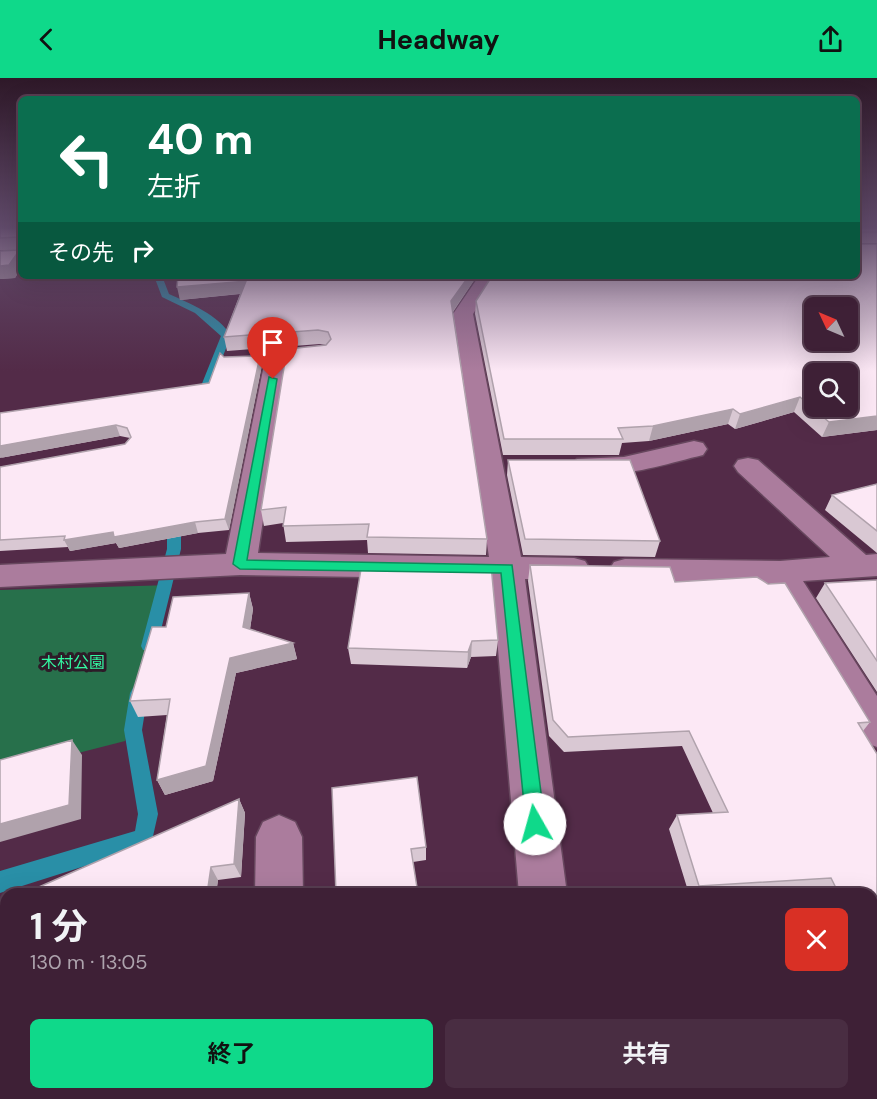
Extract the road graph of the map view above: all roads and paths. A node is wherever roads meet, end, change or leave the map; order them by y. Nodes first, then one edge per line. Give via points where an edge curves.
1 (486, 279) edge
2 (277, 355) edge
3 (694, 449) dead end
4 (567, 465) edge
5 (748, 465) dead end
6 (240, 564) junction
7 (868, 566) edge
8 (507, 568) junction
9 (780, 572) junction
10 (0, 576) edge
11 (877, 730) edge
12 (279, 837) dead end
13 (279, 888) edge
14 (542, 888) edge

1 - 8 street via 463,314 500,465
2 - 6 street
3 - 4 street via 624,465
5 - 7 street
6 - 8 street
6 - 10 street
7 - 9 street
8 - 9 street
8 - 14 street
9 - 11 street
12 - 13 street

